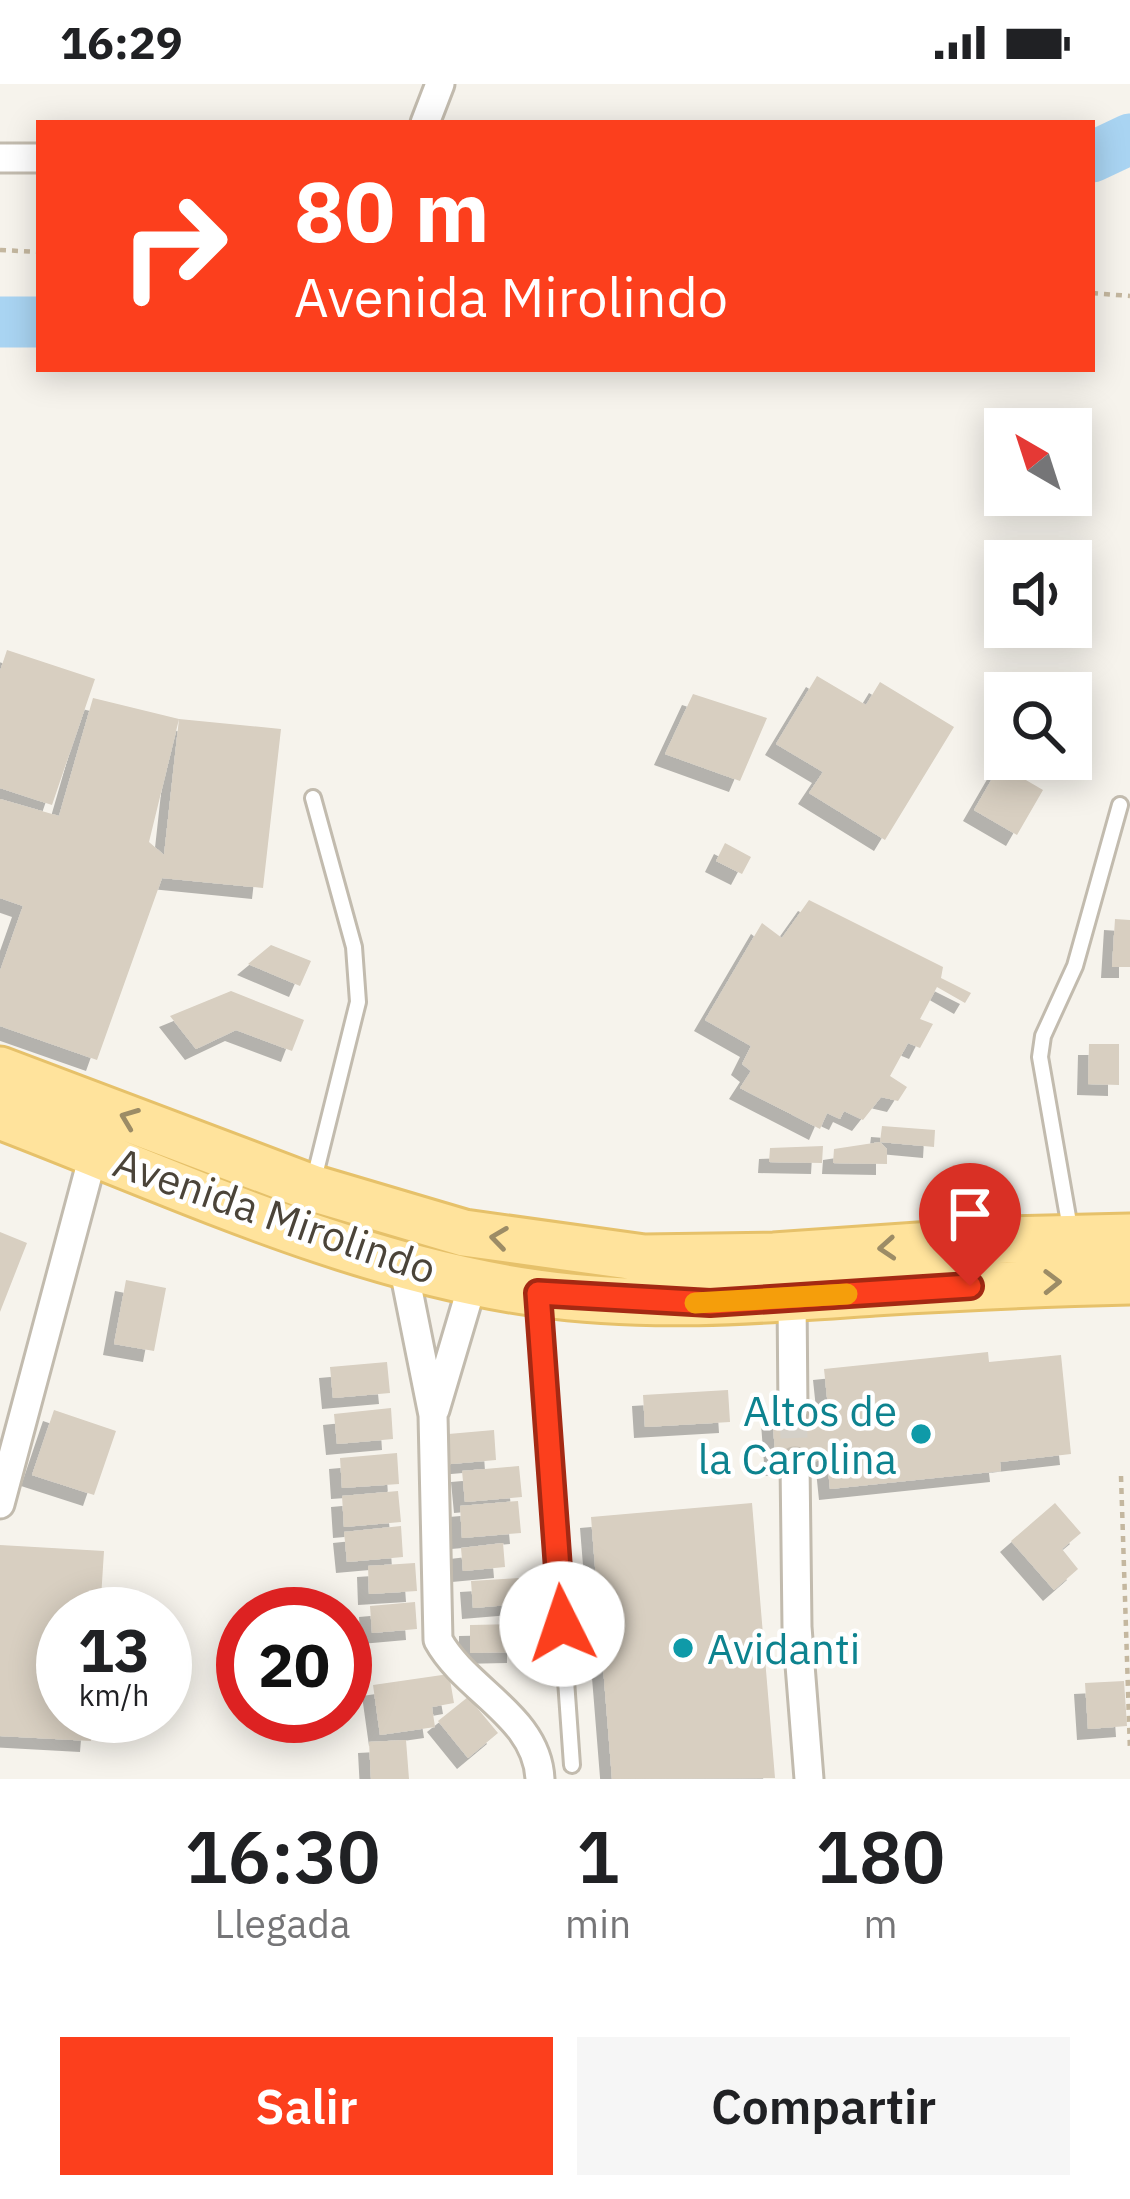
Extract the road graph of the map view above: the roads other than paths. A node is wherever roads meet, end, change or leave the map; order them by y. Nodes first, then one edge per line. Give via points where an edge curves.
1 (440, 84) edge
2 (425, 120) edge
3 (0, 158) edge
4 (36, 158) edge
5 (313, 798) dead end
6 (1120, 805) dead end
7 (0, 1070) edge
8 (0, 1116) edge
9 (94, 1152) junction
10 (312, 1187) junction
11 (1130, 1237) edge
12 (1071, 1238) junction
13 (403, 1265) junction
14 (1130, 1281) edge
15 (473, 1282) junction
16 (538, 1293) junction
17 (792, 1298) junction
18 (794, 1411) tunnel mouth
19 (434, 1414) junction
20 (795, 1463) tunnel mouth
21 (0, 1504) edge
22 (572, 1765) dead end
23 (540, 1779) edge
24 (809, 1779) edge

1 - 2 street
3 - 4 street
5 - 10 lane via 354,947 358,1003
6 - 12 lane via 1076,966 1040,1057
10 -> 7 main road, Avenida Mirolindo
8 - 9 main road, Avenida Mirolindo
9 - 13 main road, Avenida Mirolindo
9 - 21 street
12 -> 10 main road, Avenida Mirolindo via 644,1258 464,1233
11 - 12 main road, Avenida Mirolindo
13 - 15 main road, Avenida Mirolindo
13 - 19 street
17 -> 14 main road, Avenida Mirolindo
15 - 16 main road, Avenida Mirolindo
15 - 19 street
16 - 17 main road, Avenida Mirolindo via 691,1303
16 - 22 lane
17 - 18 street
19 - 23 street via 438,1640 525,1732
20 - 24 street via 796,1627

